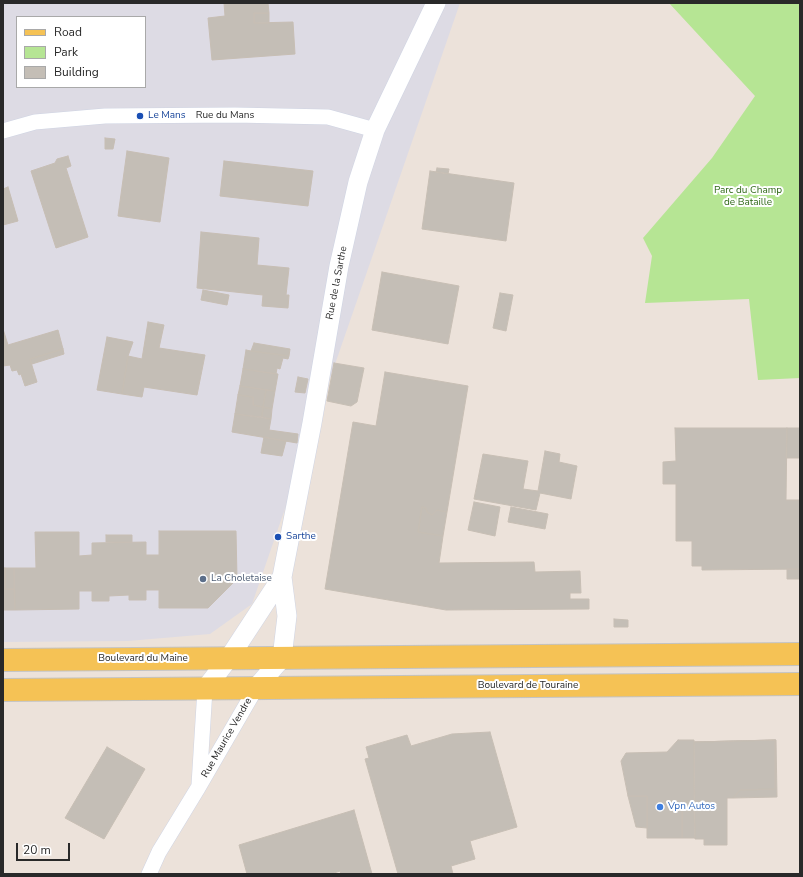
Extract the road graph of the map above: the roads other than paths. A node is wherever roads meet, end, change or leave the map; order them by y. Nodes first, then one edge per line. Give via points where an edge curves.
1 (436, 3) edge
2 (375, 130) junction
3 (3, 131) edge
4 (282, 577) junction
5 (800, 654) edge
6 (229, 658) junction
7 (282, 658) junction
8 (3, 660) edge
9 (800, 684) edge
10 (205, 688) junction
11 (256, 688) junction
12 (3, 690) edge
13 (198, 788) junction
14 (149, 874) edge

1 - 2 street, Rue de la Sarthe
2 - 3 street, Rue du Mans via 328,117 235,115 115,116 35,122
2 - 4 street, Rue de la Sarthe via 358,182 339,266
4 - 6 street, Rue de la Sarthe
4 - 7 street, Rue de la Sarthe via 287,616
5 - 7 main road
6 - 7 main road, Boulevard du Maine
6 - 8 main road, Boulevard du Maine
6 - 10 street, Rue de la Sarthe
7 - 11 street
9 - 11 main road, Boulevard de Touraine
10 - 11 main road
10 - 12 main road
10 - 13 street, Rue Maurice Vendre
11 - 13 street, Rue Maurice Vendre
13 - 14 street, Rue Maurice Vendre via 159,852

